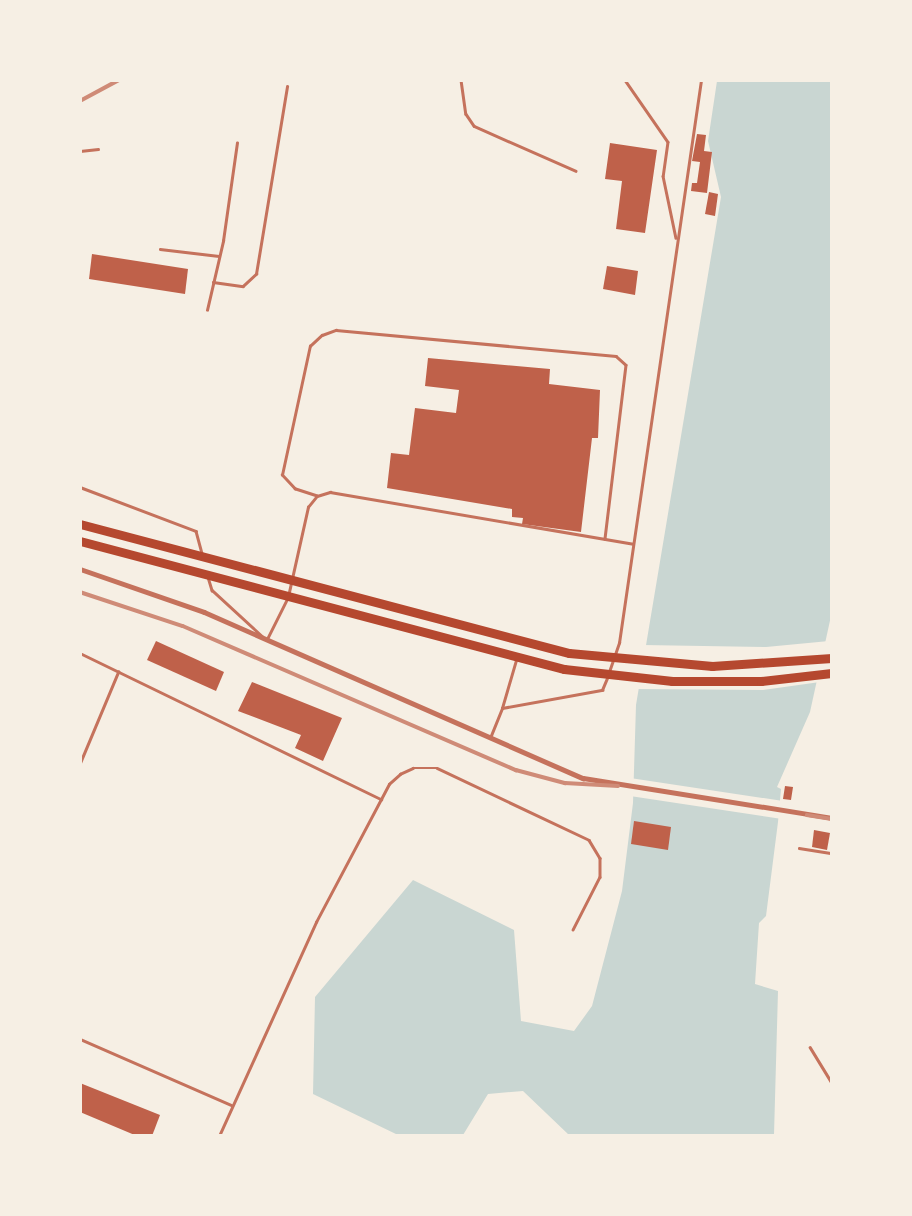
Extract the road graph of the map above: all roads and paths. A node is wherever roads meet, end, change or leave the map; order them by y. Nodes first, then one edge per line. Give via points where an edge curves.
1 (461, 80) edge
2 (625, 80) edge
3 (701, 80) edge
4 (287, 87) dead end
5 (237, 144) dead end
6 (98, 149) dead end
7 (80, 151) edge
8 (576, 171) dead end
9 (676, 242) junction
10 (160, 249) dead end
11 (220, 256) junction
12 (214, 282) junction
13 (206, 310) dead end
14 (80, 487) edge
15 (317, 496) junction
16 (80, 524) edge
17 (605, 539) junction
18 (80, 541) edge
19 (633, 544) junction
20 (80, 569) edge
21 (524, 631) dead end
22 (267, 640) junction
23 (80, 653) edge
24 (831, 658) edge
25 (118, 672) junction
26 (831, 673) edge
27 (502, 708) junction
28 (489, 739) junction
29 (80, 763) edge
30 (381, 799) junction
31 (831, 818) edge
32 (799, 848) dead end
33 (831, 853) edge
34 (573, 930) dead end
35 (80, 1039) edge
36 (810, 1046) dead end
37 (831, 1083) edge
38 (231, 1105) junction
39 (219, 1136) edge

1 - 8 lane via 466,114 474,126
2 - 9 lane via 668,142 663,176
3 - 9 lane
4 - 12 lane via 256,274 243,286
5 - 11 lane
6 - 7 lane
9 - 19 lane
10 - 11 lane
11 - 12 lane
12 - 13 lane
14 - 22 lane via 196,531 212,590
15 - 17 lane via 330,492
15 - 17 lane via 295,489 282,475 310,346 321,335 336,330 617,356 626,365
15 - 22 lane via 308,507 285,606
16 - 24 highway via 569,653 712,666
17 - 19 lane
18 - 26 highway via 564,669 672,681 761,681
19 - 27 lane via 619,643 602,690
20 - 22 street via 204,612
21 - 27 lane
22 - 28 street
23 - 25 lane
25 - 29 lane
25 - 30 lane
27 - 28 lane
28 - 31 street via 567,772 618,786
30 - 34 lane via 400,774 413,768 437,768 581,833 596,848 601,868
30 - 38 lane via 316,922
32 - 33 lane
35 - 38 lane
36 - 37 lane
38 - 39 lane

